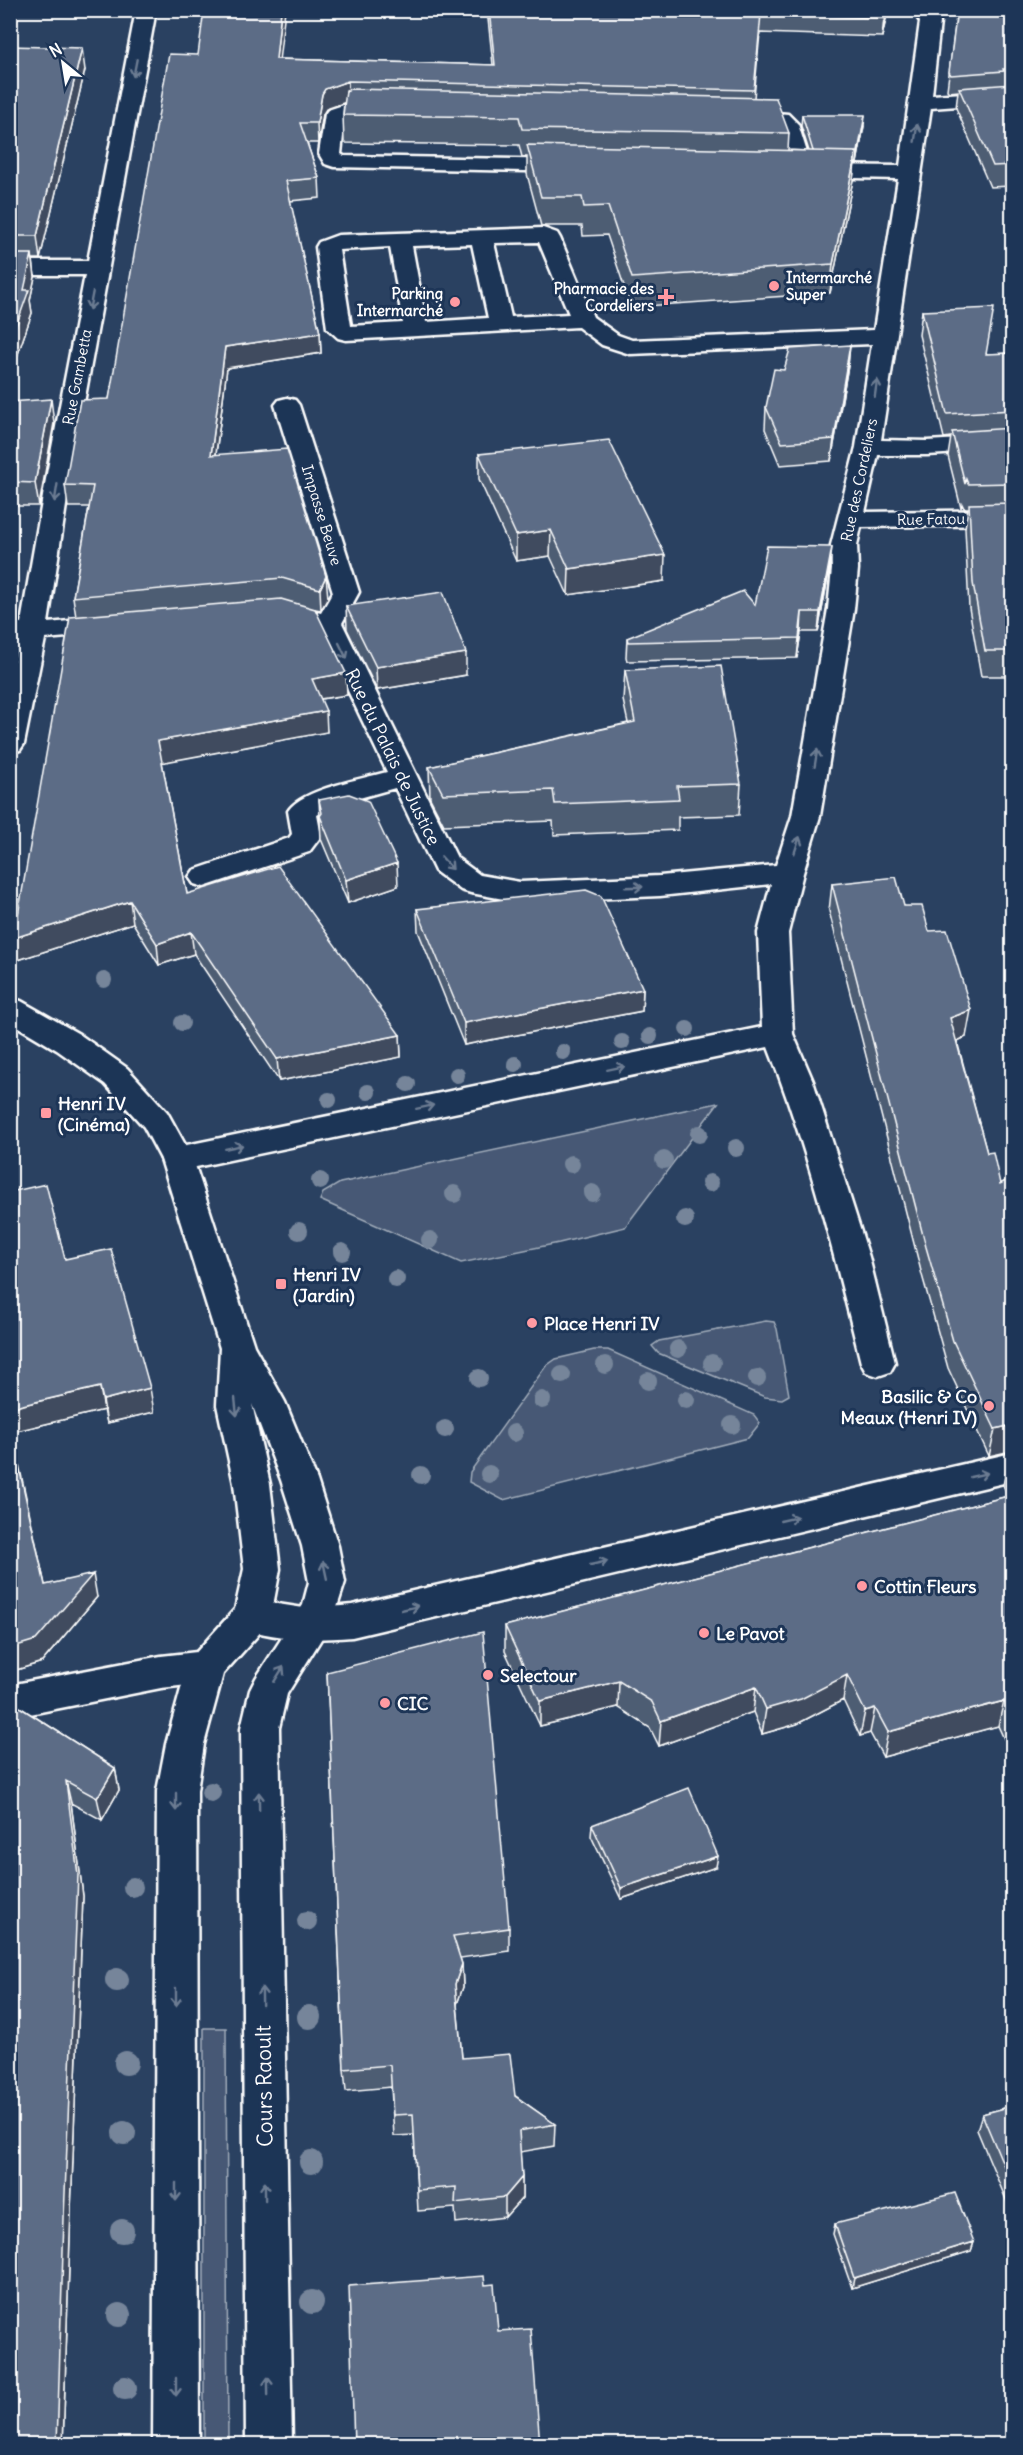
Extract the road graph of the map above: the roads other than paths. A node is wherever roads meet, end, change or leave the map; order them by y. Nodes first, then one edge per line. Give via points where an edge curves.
1 (146, 10) edge
2 (923, 10) edge
3 (1012, 96) edge
4 (921, 102) junction
5 (409, 110) edge
6 (720, 116) edge
7 (590, 167) edge
8 (778, 170) edge
9 (802, 170) junction
10 (910, 172) junction
11 (481, 236) junction
12 (400, 239) junction
13 (10, 268) edge
14 (97, 268) junction
15 (583, 320) junction
16 (501, 324) junction
17 (416, 329) junction
18 (883, 337) junction
19 (287, 405) dead end
20 (1012, 443) edge
21 (868, 447) junction
22 (1012, 518) edge
23 (849, 520) junction
24 (249, 613) edge
25 (134, 623) edge
26 (329, 623) junction
27 (22, 631) edge
28 (10, 744) edge
29 (403, 777) junction
30 (788, 873) junction
31 (204, 877) dead end
32 (10, 1008) edge
33 (783, 1044) junction
34 (177, 1158) junction
35 (237, 1348) junction
36 (878, 1363) dead end
37 (1012, 1467) edge
38 (252, 1616) junction
39 (310, 1625) junction
40 (206, 1667) junction
41 (10, 1702) edge
42 (176, 2445) edge
43 (269, 2445) edge

1 -> 14 street, Rue Gambetta
2 - 4 street, Rue des Cordeliers via 930,22
3 - 4 street
10 -> 4 street, Rue des Cordeliers
5 - 7 street via 349,109 335,114 330,154 333,159
6 - 9 street via 780,118 788,124
8 - 9 street
9 - 10 street
10 - 18 street, Rue des Cordeliers
11 - 12 street
11 - 15 street via 533,233 549,238
11 - 16 street
12 - 17 street
12 - 17 street via 338,242 327,247 339,328 346,333
13 - 14 street
14 -> 27 street, Rue Gambetta via 58,478
15 - 16 street
15 - 18 street via 610,340 630,347
16 - 17 street
21 -> 18 street, Rue des Cordeliers
19 - 26 street, Impasse Beuve via 346,592
20 - 21 street
21 - 23 street, Rue des Cordeliers
22 - 23 street, Rue Fatou
30 -> 23 street, Rue des Cordeliers via 806,816 841,609
24 - 26 street via 284,610
25 - 27 street
26 -> 29 street, Rue du Palais de Justice
27 - 28 street, Rue Gambetta
29 -> 30 street, Rue du Palais de Justice via 445,864 471,883 520,892 660,886
29 - 31 street via 328,798 302,811 307,836 299,845
30 - 33 street, Rue des Cordeliers via 773,933
32 - 34 street via 116,1076 156,1120
34 -> 33 street
33 - 36 street via 852,1257
34 - 35 street
35 -> 38 street via 234,1405 252,1484 262,1569
39 -> 35 street via 320,1609 327,1582 320,1546 268,1402
39 -> 37 street via 406,1609
38 - 39 street
38 - 40 street
43 -> 39 street, Cours Raoult via 260,1728 269,1690
40 - 41 street
40 -> 42 street via 177,1791

